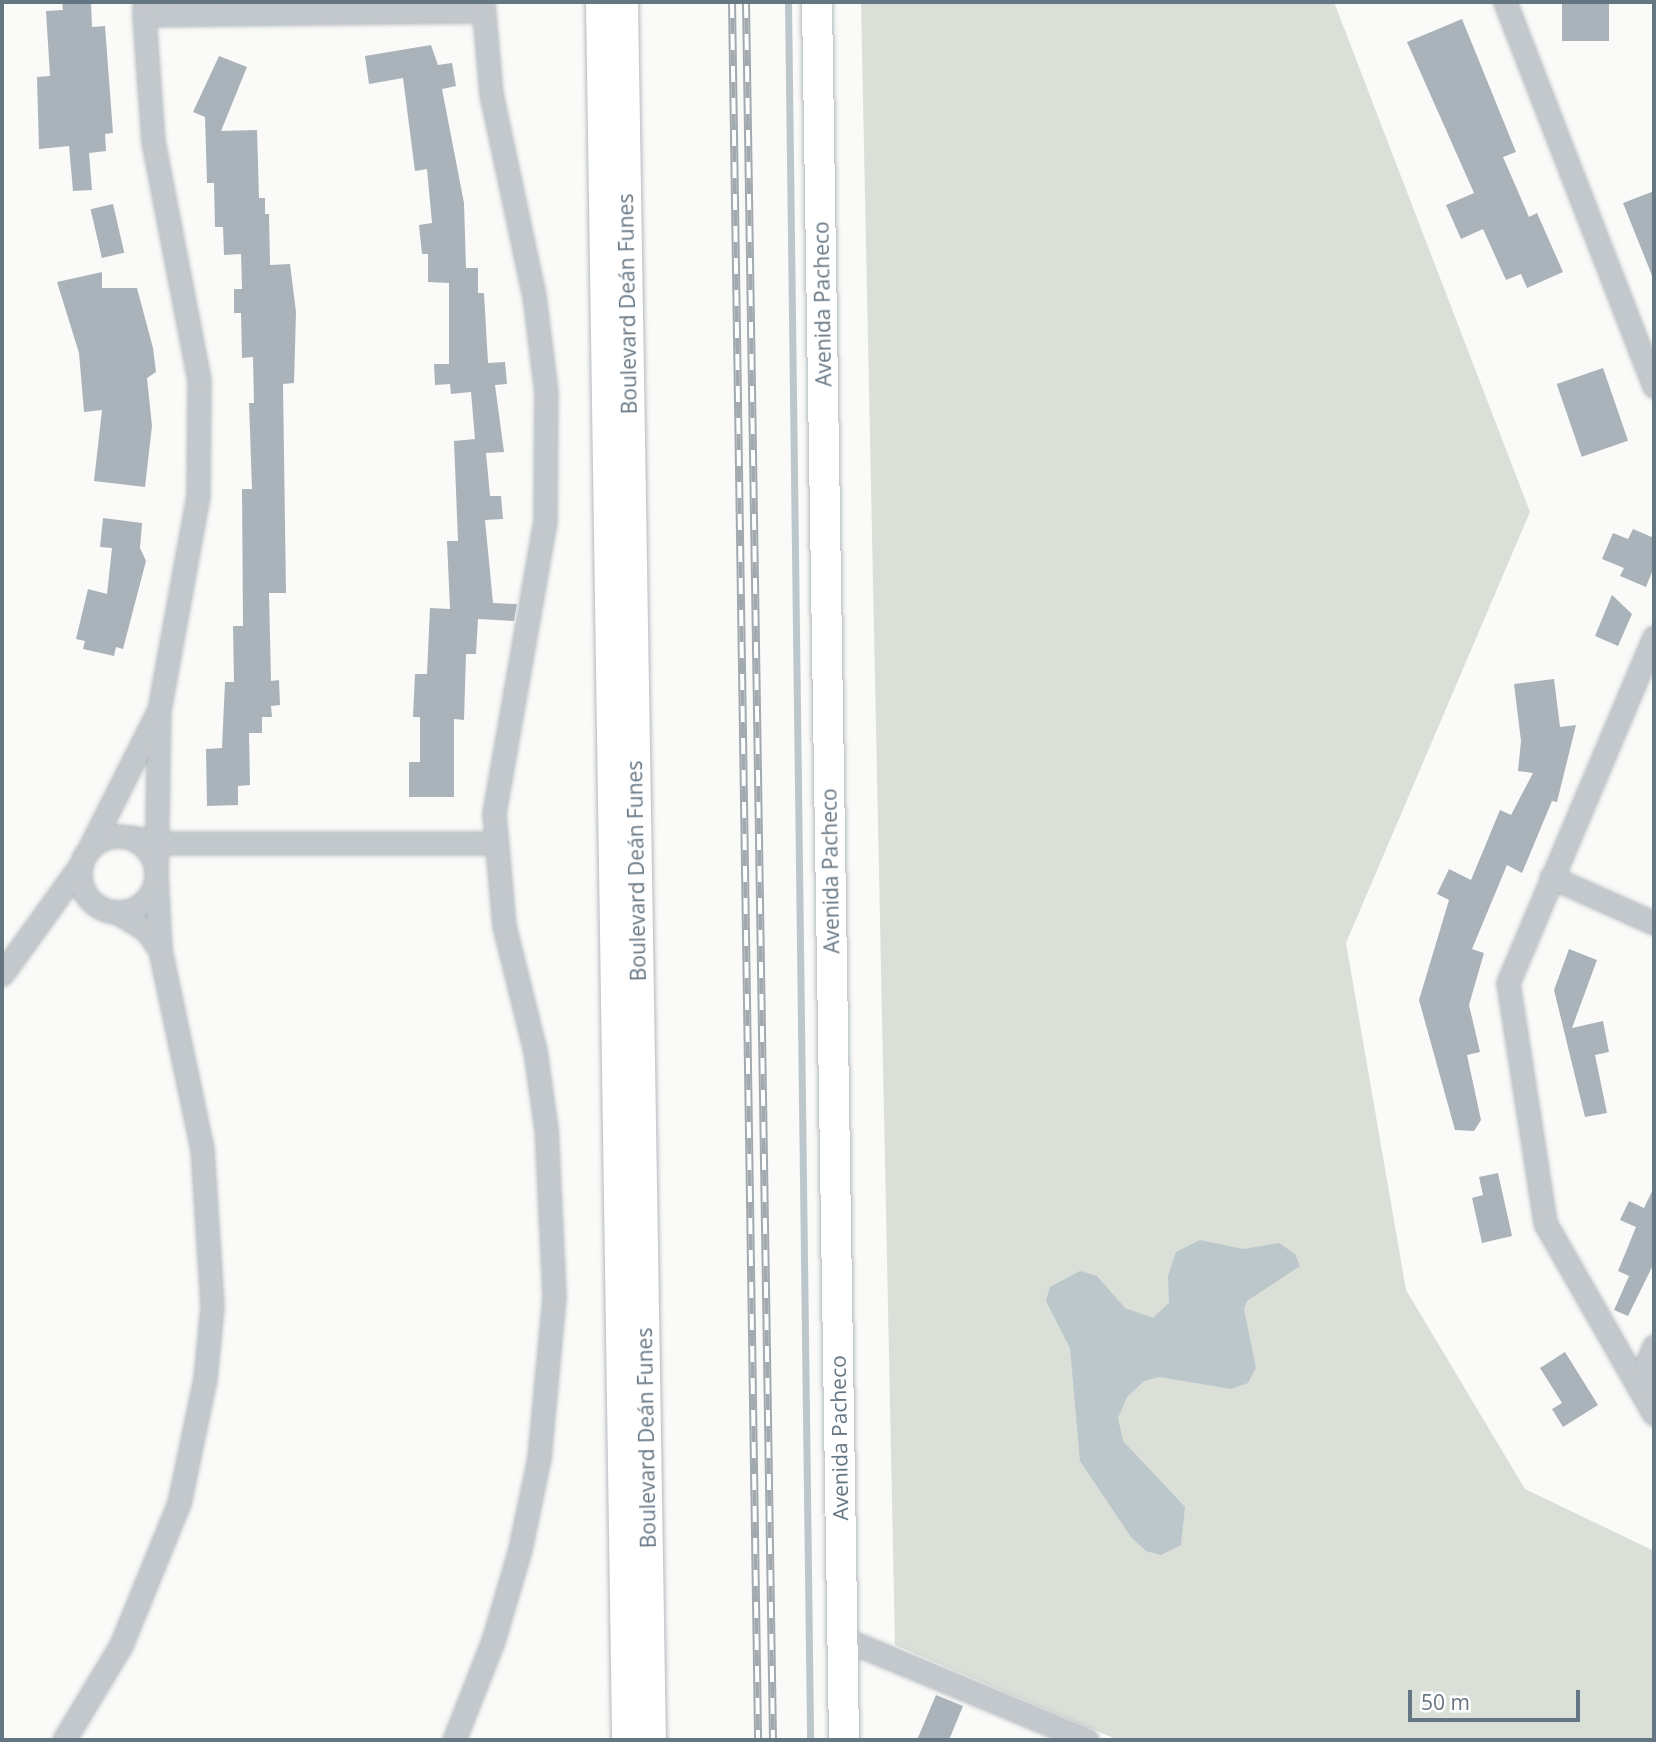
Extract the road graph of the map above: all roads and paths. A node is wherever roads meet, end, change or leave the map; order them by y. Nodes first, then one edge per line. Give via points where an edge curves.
1 (601, 2) edge
2 (623, 2) edge
3 (817, 2) edge
4 (1506, 2) edge
5 (482, 6) edge
6 (144, 8) edge
7 (1654, 386) edge
8 (1654, 637) edge
9 (159, 710) junction
10 (131, 837) junction
11 (160, 843) junction
12 (495, 843) junction
13 (92, 845) junction
14 (80, 866) junction
15 (156, 874) junction
16 (1551, 877) junction
17 (110, 910) junction
18 (49, 915) junction
19 (1654, 923) edge
20 (160, 950) junction
21 (2, 974) edge
22 (1654, 1346) edge
23 (1638, 1385) junction
24 (1654, 1414) edge
25 (842, 1638) junction
26 (64, 1740) edge
27 (454, 1740) edge
28 (627, 1740) edge
29 (651, 1740) edge
30 (844, 1740) edge
31 (1087, 1740) edge

1 - 28 main road, Boulevard Deán Funes
2 - 29 main road, Boulevard Deán Funes
3 - 25 main road, Avenida Pacheco
4 - 7 street
5 - 6 street
5 - 12 street via 491,94 534,296 547,457 543,533 496,787
6 - 9 street via 153,142 199,380 201,442 188,574
8 - 16 street
9 - 11 street
9 - 13 street
10 - 11 street
10 - 13 street via 110,836
10 - 15 street via 150,852
11 - 12 street
11 - 15 street
12 - 27 street via 504,926 535,1051 546,1129 554,1296 539,1458 520,1549 493,1641
13 - 14 street
14 - 17 street via 83,891
14 - 18 street
15 - 17 street via 140,905
15 - 20 street
16 - 19 street
16 - 23 street via 1508,983 1538,1192 1556,1249
17 - 18 street
17 - 20 street via 147,930
18 - 21 street
20 - 26 street via 202,1149 212,1306 205,1379 179,1503 158,1562 121,1645
22 - 23 street
23 - 24 street
25 - 30 main road, Avenida Pacheco
25 - 31 street

